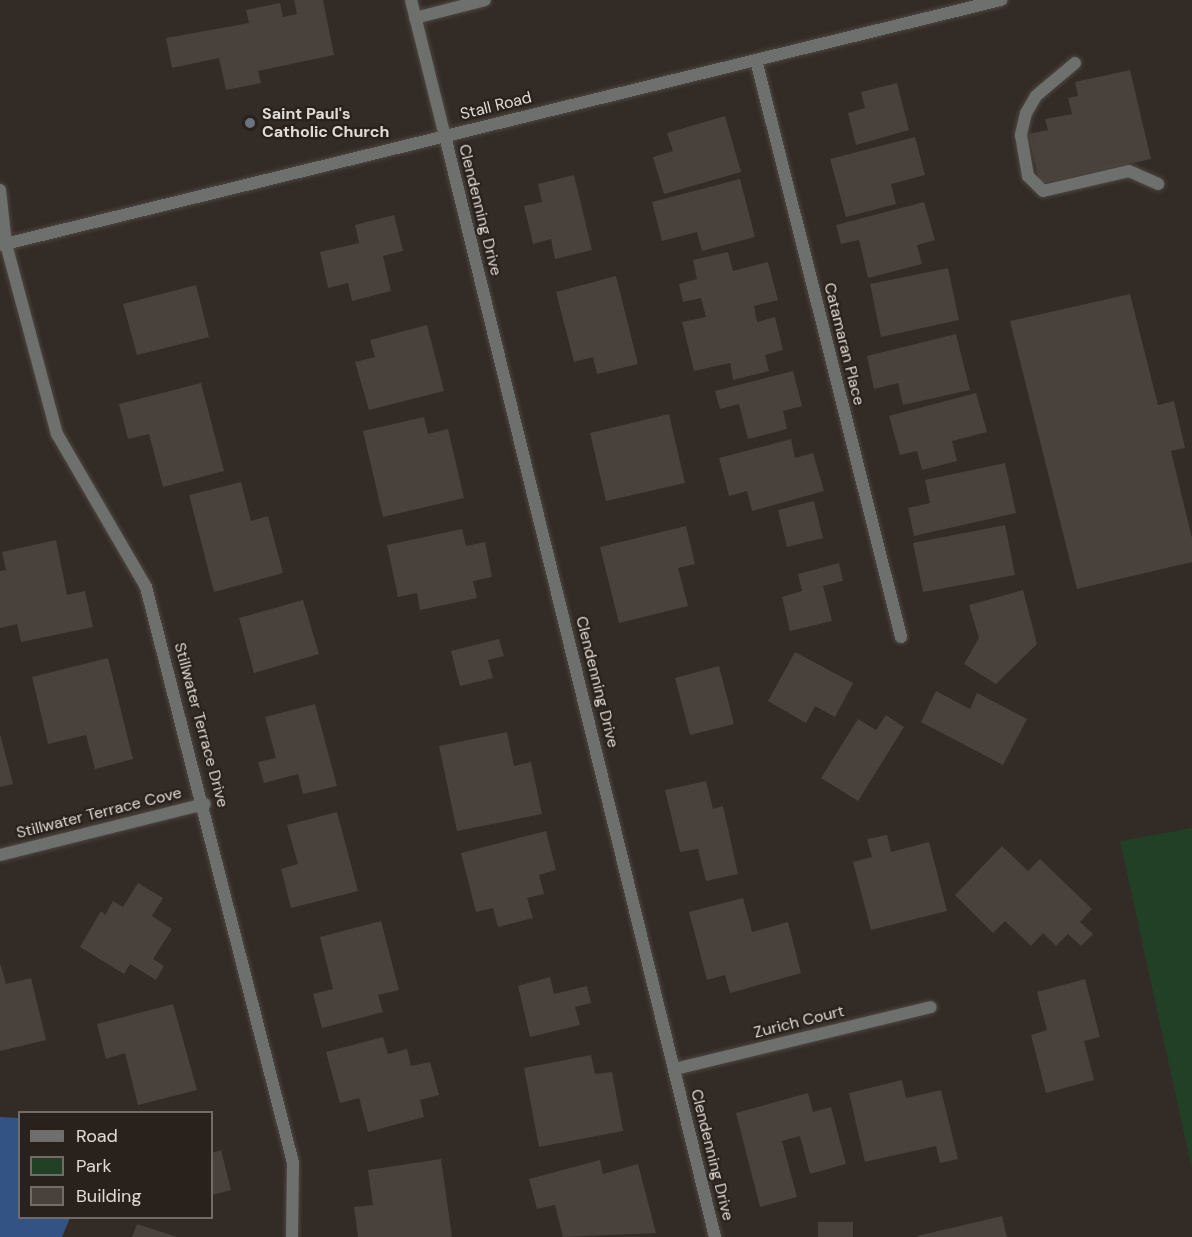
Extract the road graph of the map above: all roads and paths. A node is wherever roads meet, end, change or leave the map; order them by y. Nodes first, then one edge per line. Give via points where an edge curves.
1 (411, 0) edge
2 (485, 0) edge
3 (1001, 0) edge
4 (415, 18) junction
5 (756, 60) junction
6 (1075, 63) dead end
7 (445, 136) junction
8 (1158, 184) dead end
9 (0, 190) edge
10 (3, 244) edge
11 (901, 637) dead end
12 (205, 804) junction
13 (0, 855) edge
14 (931, 1006) dead end
15 (675, 1069) junction
16 (292, 1237) edge
17 (715, 1237) edge

1 - 4 street, Clendenning Drive
2 - 4 street
3 - 5 street, Stall Road
4 - 7 street, Clendenning Drive
5 - 7 street, Stall Road
5 - 11 street, Catamaran Place
6 - 8 street via 1036,96 1026,113 1021,135 1028,176 1043,190 1129,171
7 - 10 street, Stall Road
7 - 15 street, Clendenning Drive
9 - 10 street, Stillwater Terrace Drive
10 - 12 street, Stillwater Terrace Drive via 57,434 146,587
12 - 13 street, Stillwater Terrace Cove
12 - 16 street, Stillwater Terrace Drive via 293,1163
14 - 15 street, Zurich Court
15 - 17 street, Clendenning Drive

